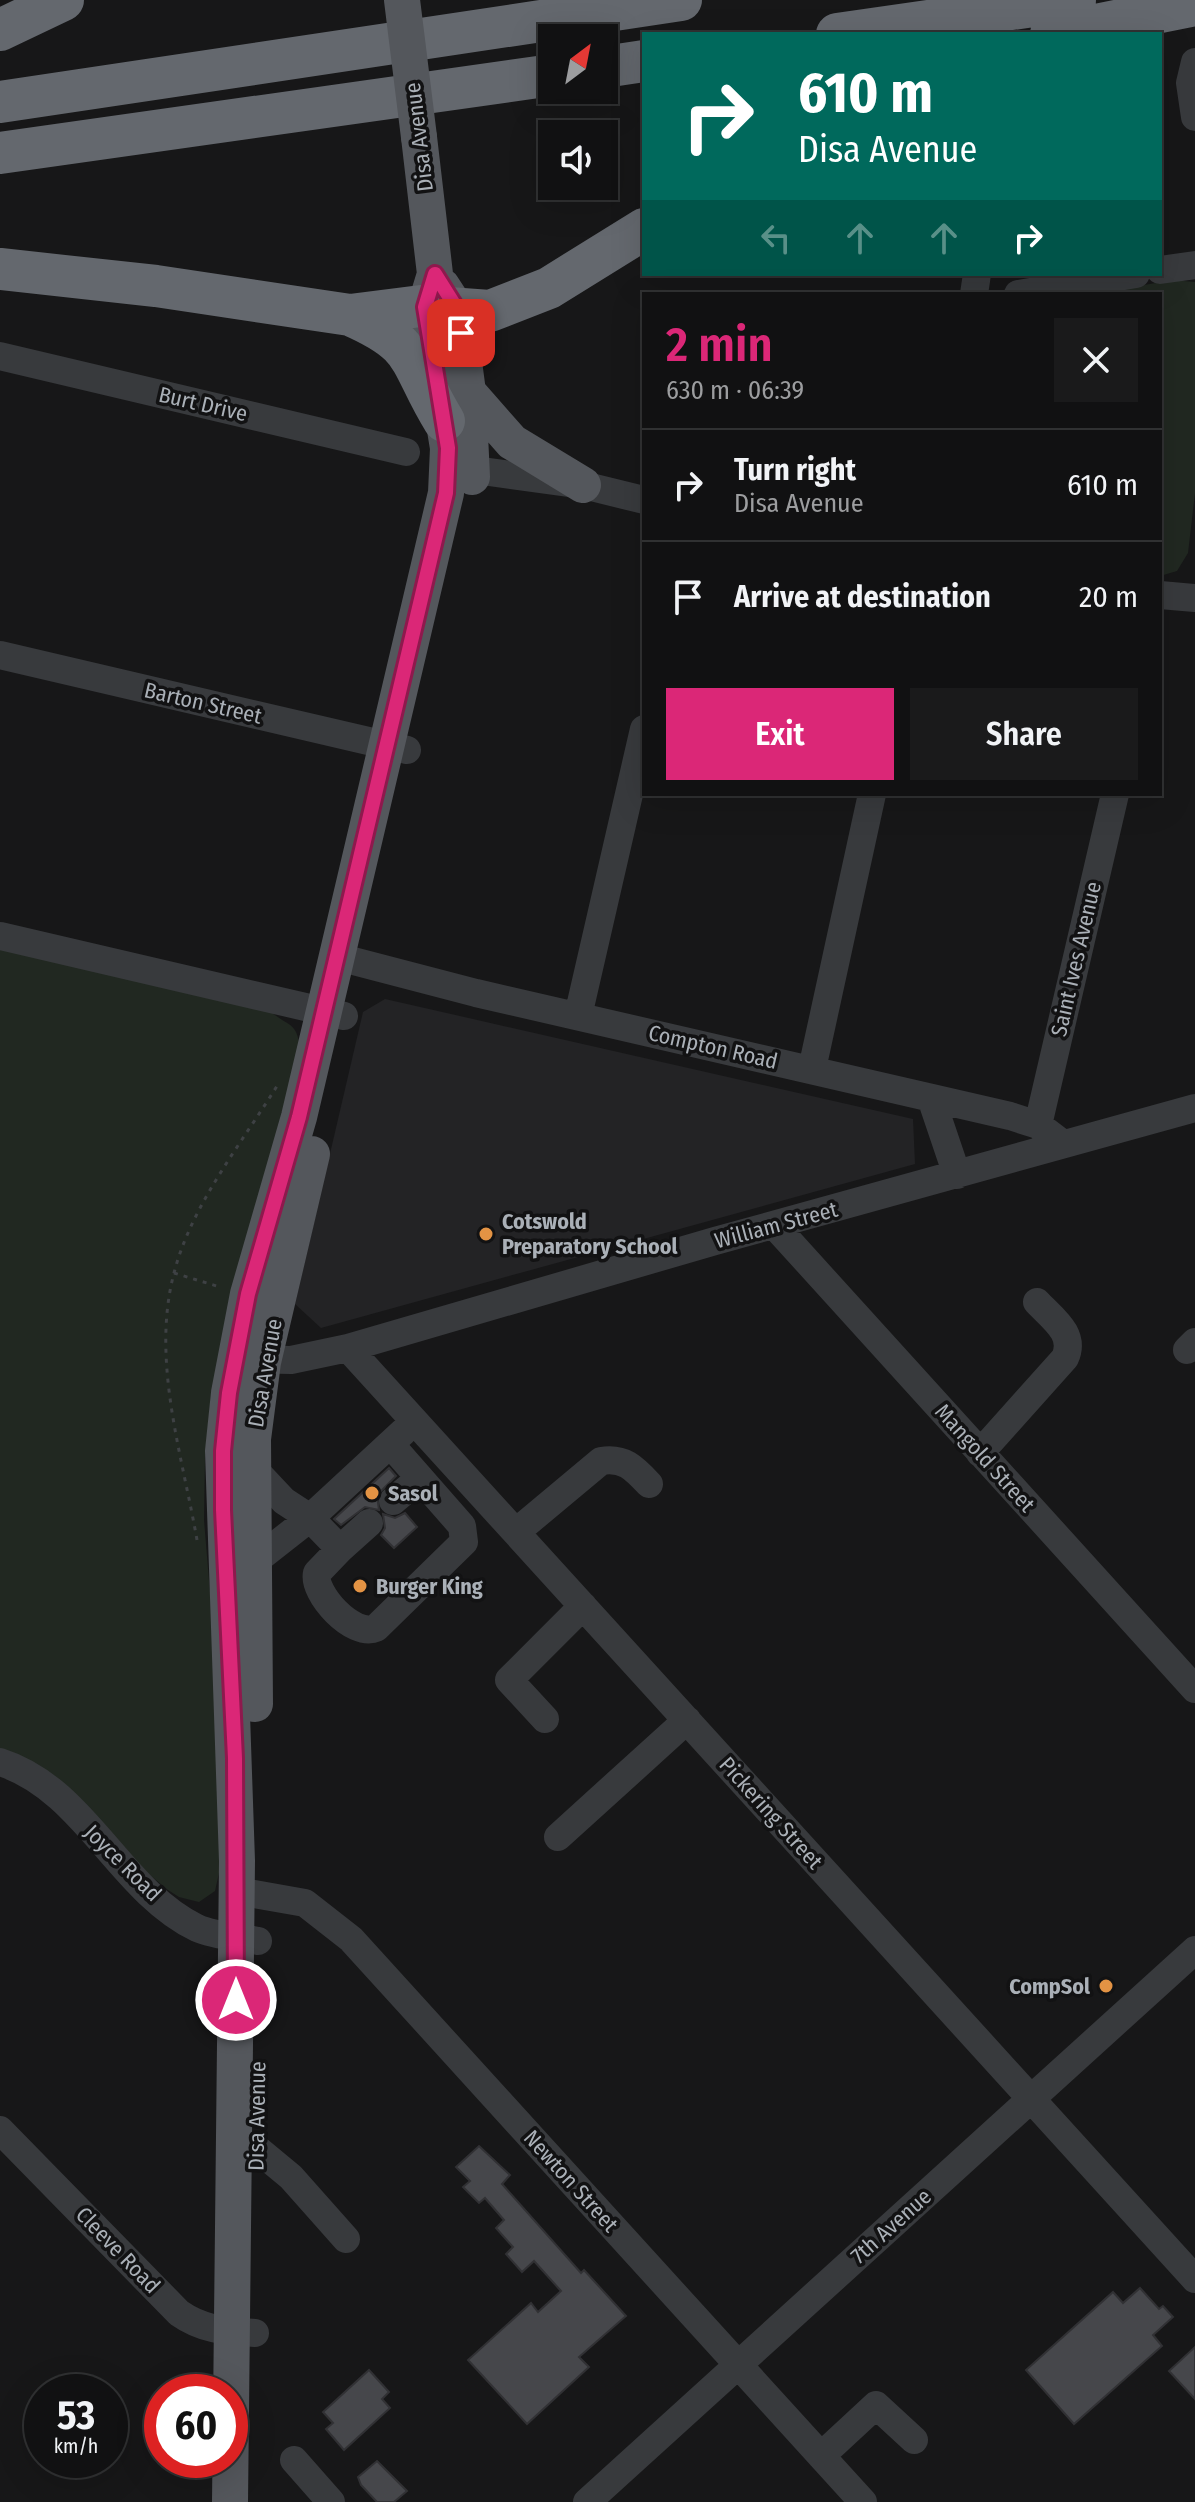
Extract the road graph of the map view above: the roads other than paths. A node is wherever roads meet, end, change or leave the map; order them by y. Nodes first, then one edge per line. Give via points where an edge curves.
1 (63, 0) edge
2 (402, 0) edge
3 (681, 0) edge
4 (1075, 0) edge
5 (1195, 5) edge
6 (0, 30) edge
7 (851, 32) edge
8 (1061, 32) edge
9 (642, 61) edge
10 (1195, 62) edge
11 (618, 65) edge
12 (538, 77) edge
13 (0, 102) edge
14 (1195, 117) edge
15 (0, 153) edge
16 (642, 230) edge
17 (1195, 265) edge
18 (0, 269) edge
19 (1162, 270) edge
20 (1124, 276) edge
21 (1030, 292) edge
22 (439, 297) junction
23 (350, 315) junction
24 (0, 356) edge
25 (456, 406) junction
26 (406, 452) dead end
27 (461, 468) junction
28 (583, 485) junction
29 (642, 500) edge
30 (1194, 590) edge
31 (1162, 596) edge
32 (0, 655) edge
33 (642, 738) edge
34 (396, 748) junction
35 (872, 796) edge
36 (1115, 796) edge
37 (0, 936) edge
38 (347, 960) junction
39 (333, 1014) junction
40 (578, 1016) junction
41 (812, 1069) junction
42 (931, 1098) junction
43 (1195, 1108) edge
44 (1038, 1125) junction
45 (1063, 1144) junction
46 (957, 1175) junction
47 (775, 1226) junction
48 (1037, 1302) dead end
49 (348, 1348) junction
50 (249, 1359) junction
51 (416, 1421) junction
52 (391, 1445) junction
53 (980, 1453) junction
54 (253, 1468) junction
55 (419, 1479) junction
56 (649, 1484) dead end
57 (393, 1501) dead end
58 (310, 1518) junction
59 (369, 1523) dead end
60 (516, 1532) junction
61 (340, 1549) junction
62 (254, 1562) junction
63 (583, 1606) junction
64 (1195, 1689) edge
65 (545, 1719) dead end
66 (687, 1720) junction
67 (0, 1762) edge
68 (558, 1837) dead end
69 (248, 1892) junction
70 (247, 1939) junction
71 (1195, 1950) edge
72 (1030, 2100) junction
73 (0, 2130) edge
74 (256, 2148) junction
75 (346, 2239) dead end
76 (1195, 2279) edge
77 (245, 2332) junction
78 (738, 2365) junction
79 (914, 2440) dead end
80 (821, 2456) junction
81 (294, 2460) dead end
82 (230, 2502) edge
83 (254, 2502) edge
84 (331, 2502) edge
85 (587, 2502) edge
86 (863, 2502) edge

1 - 6 highway
2 - 22 main road, Disa Avenue, bridge
3 - 13 highway
4 - 7 highway
5 - 8 highway
9 - 11 highway
10 - 14 street via 1190,83
12 - 15 highway
16 - 22 highway via 513,305 490,311
17 - 19 street
18 - 23 highway
20 - 21 street
22 - 23 highway
22 - 25 main road, Disa Avenue
23 - 25 highway via 380,328 405,348
24 - 26 street, Burt Drive
25 - 27 main road, Disa Avenue
25 - 28 main road
27 - 28 street
27 - 34 main road, Disa Avenue
28 - 29 street
30 - 31 street
32 - 34 street, Barton Street
33 - 40 street
34 - 38 main road, Disa Avenue
35 - 41 street
36 - 44 street, Saint Ives Avenue
37 - 39 street
38 - 39 main road, Disa Avenue
38 - 40 street, Compton Road
39 - 50 main road, Disa Avenue
40 - 41 street, Compton Road
41 - 42 street, Compton Road
42 - 44 street, Compton Road
42 - 46 street
43 - 45 street, William Street
44 - 45 street, Compton Road
45 - 46 street, William Street
46 - 47 street, William Street
47 - 49 street, William Street
47 - 53 street, Mangold Street
48 - 53 street via 1069,1338 1070,1347
49 - 50 street, William Street
49 - 51 street, Pickering Street
50 - 54 main road, Disa Avenue
50 - 69 main road, Disa Avenue via 223,1451
51 - 52 street
51 - 60 street, Pickering Street
52 - 55 street
52 - 58 street
53 - 64 street, Mangold Street
54 - 58 street via 284,1501
54 - 62 main road, Disa Avenue
55 - 57 street
55 - 61 street via 462,1526 464,1542 368,1632 352,1627 317,1589 317,1573
56 - 60 street via 631,1465 616,1458 601,1461
58 - 61 street
58 - 62 street
59 - 61 street
60 - 63 street, Pickering Street
62 - 69 main road, Disa Avenue
63 - 65 street via 509,1680
63 - 66 street, Pickering Street
66 - 68 street
66 - 72 street, Pickering Street
67 - 70 street, Joyce Road via 46,1785 182,1919 202,1930
69 - 70 main road, Disa Avenue
69 - 78 street, Newton Street via 305,1903 351,1939
70 - 74 main road, Disa Avenue
70 - 77 main road, Disa Avenue
71 - 72 street, 7th Avenue
72 - 76 street, Pickering Street
72 - 78 street, 7th Avenue
73 - 77 street, Cleeve Road via 179,2313 196,2325
74 - 75 street via 291,2177
74 - 77 main road, Disa Avenue
77 - 82 main road, Disa Avenue
77 - 83 main road, Disa Avenue
78 - 80 street, Newton Street
78 - 85 street, 7th Avenue
79 - 80 street via 876,2405
80 - 86 street, Newton Street
81 - 84 street

